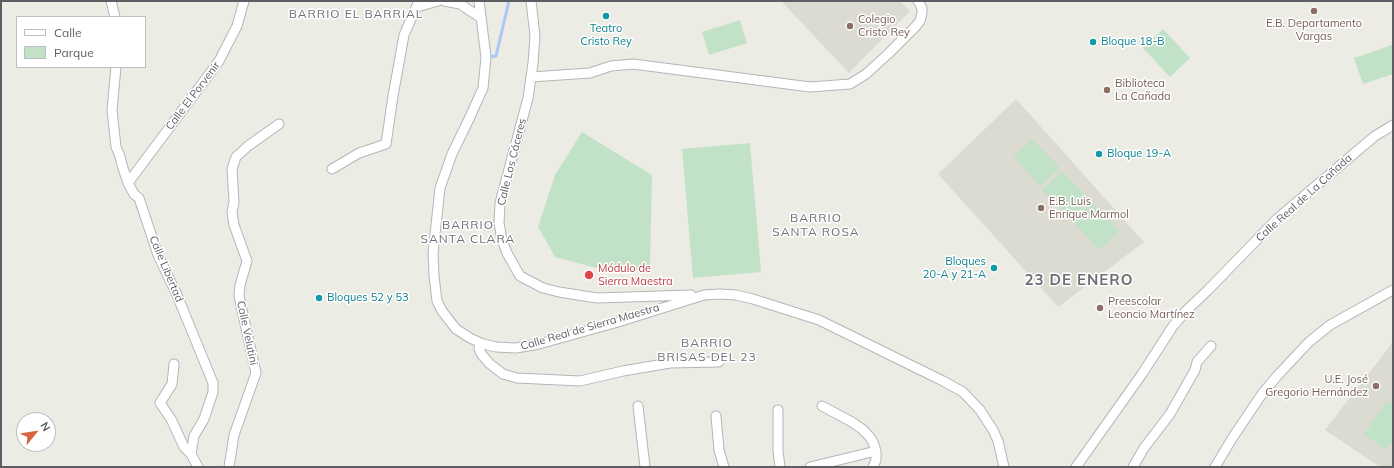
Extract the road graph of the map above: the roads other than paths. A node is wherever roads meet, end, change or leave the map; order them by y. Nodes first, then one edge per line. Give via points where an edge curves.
1 (111, 1) edge
2 (244, 1) edge
3 (438, 1) edge
4 (444, 1) edge
5 (479, 1) edge
6 (531, 1) edge
7 (918, 1) edge
8 (418, 4) edge
9 (115, 16) edge
10 (482, 18) junction
11 (116, 68) edge
12 (531, 77) junction
13 (279, 124) dead end
14 (1393, 125) edge
15 (332, 169) dead end
16 (128, 183) junction
17 (1393, 290) edge
18 (704, 295) junction
19 (480, 343) junction
20 (1211, 346) dead end
21 (719, 362) dead end
22 (174, 364) dead end
23 (638, 406) dead end
24 (822, 406) dead end
25 (778, 410) dead end
26 (716, 416) dead end
27 (876, 451) junction
28 (191, 454) junction
29 (198, 467) edge
30 (229, 467) edge
31 (645, 467) edge
32 (724, 467) edge
33 (780, 467) edge
34 (810, 467) edge
35 (873, 467) edge
36 (1004, 467) edge
37 (1076, 467) edge
38 (1133, 467) edge
39 (1215, 467) edge

1 - 9 street
2 - 16 street, Calle El Porvenir via 237,26 219,61
3 - 8 street
4 - 10 street via 460,4
5 - 10 street, Calle Real de Sierra Maestra
6 - 12 street, Calle Los Cáceres via 535,36
7 - 12 street via 922,13 916,26 866,74 850,84 810,88 633,64 611,66 590,73
8 - 15 street via 404,35 386,144 359,154
10 - 19 street, Calle Real de Sierra Maestra via 486,57 482,88 452,154 440,188 433,253 436,297 442,310 456,328
11 - 16 street, Calle Libertad via 112,110 116,148
12 - 18 street, Calle Los Cáceres via 528,98 500,203 499,223 502,240 520,276 543,288 584,297
13 - 30 street, Calle Velutini via 236,157 232,169 234,225 248,261 239,296 256,373 234,435
14 - 37 street, Calle Real de La Cañada via 1375,136 1277,219 1186,311
16 - 28 street, Calle Libertad via 139,198 158,255 213,383 213,392 204,419 194,436
17 - 39 street via 1330,325 1312,340 1262,394
18 - 19 street, Calle Real de Sierra Maestra via 525,347 496,347
18 - 36 street, Calle Real de Sierra Maestra via 736,295 820,320 963,392 987,418 998,442
19 - 21 street via 482,356 490,364 503,374 517,378 580,381 670,362
20 - 38 street via 1198,362 1170,414
22 - 28 street via 172,384 160,403 184,447
23 - 31 street
24 - 27 street via 862,429 873,442
25 - 33 street
26 - 32 street via 719,450
27 - 34 street
27 - 35 street
28 - 29 street

